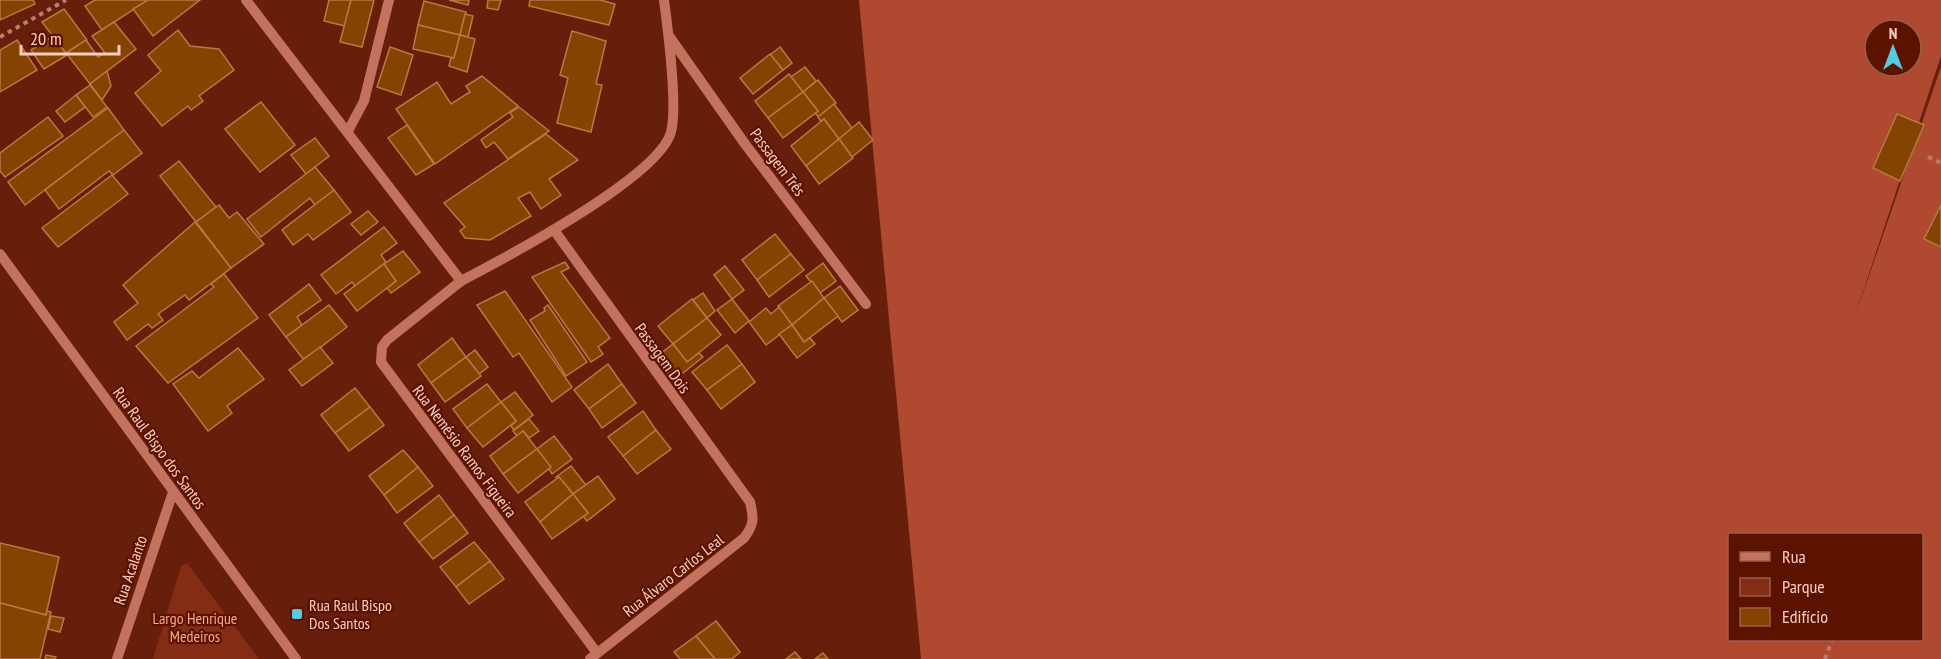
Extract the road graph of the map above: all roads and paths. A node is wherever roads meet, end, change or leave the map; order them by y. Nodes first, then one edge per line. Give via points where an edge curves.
1 (66, 0) edge
2 (246, 0) edge
3 (389, 0) edge
4 (664, 0) edge
5 (668, 36) junction
6 (0, 37) edge
7 (348, 131) junction
8 (1928, 157) dead end
9 (1941, 163) edge
10 (554, 230) junction
11 (0, 254) edge
12 (461, 281) junction
13 (866, 304) dead end
14 (173, 492) junction
15 (750, 502) joint
16 (1831, 641) edge
17 (593, 656) edge
18 (117, 659) edge
19 (296, 659) edge
20 (1825, 659) edge

1 - 6 path
2 - 7 street
3 - 7 street via 364,101
4 - 5 street, Rua Nemésio Ramos Figueira
5 - 10 street, Rua Nemésio Ramos Figueira via 671,132 661,152 647,166
5 - 13 street, Passagem Três
7 - 12 street
8 - 9 path
10 - 12 street, Rua Nemésio Ramos Figueira
10 - 15 street, Passagem Dois
11 - 14 street, Rua Raul Bispo dos Santos
12 - 17 street, Rua Nemésio Ramos Figueira via 387,340 381,362
14 - 18 street, Rua Acalanto
14 - 19 street, Rua Raul Bispo dos Santos
15 - 17 street, Rua Álvaro Carlos Leal via 753,527 744,538
16 - 20 path

